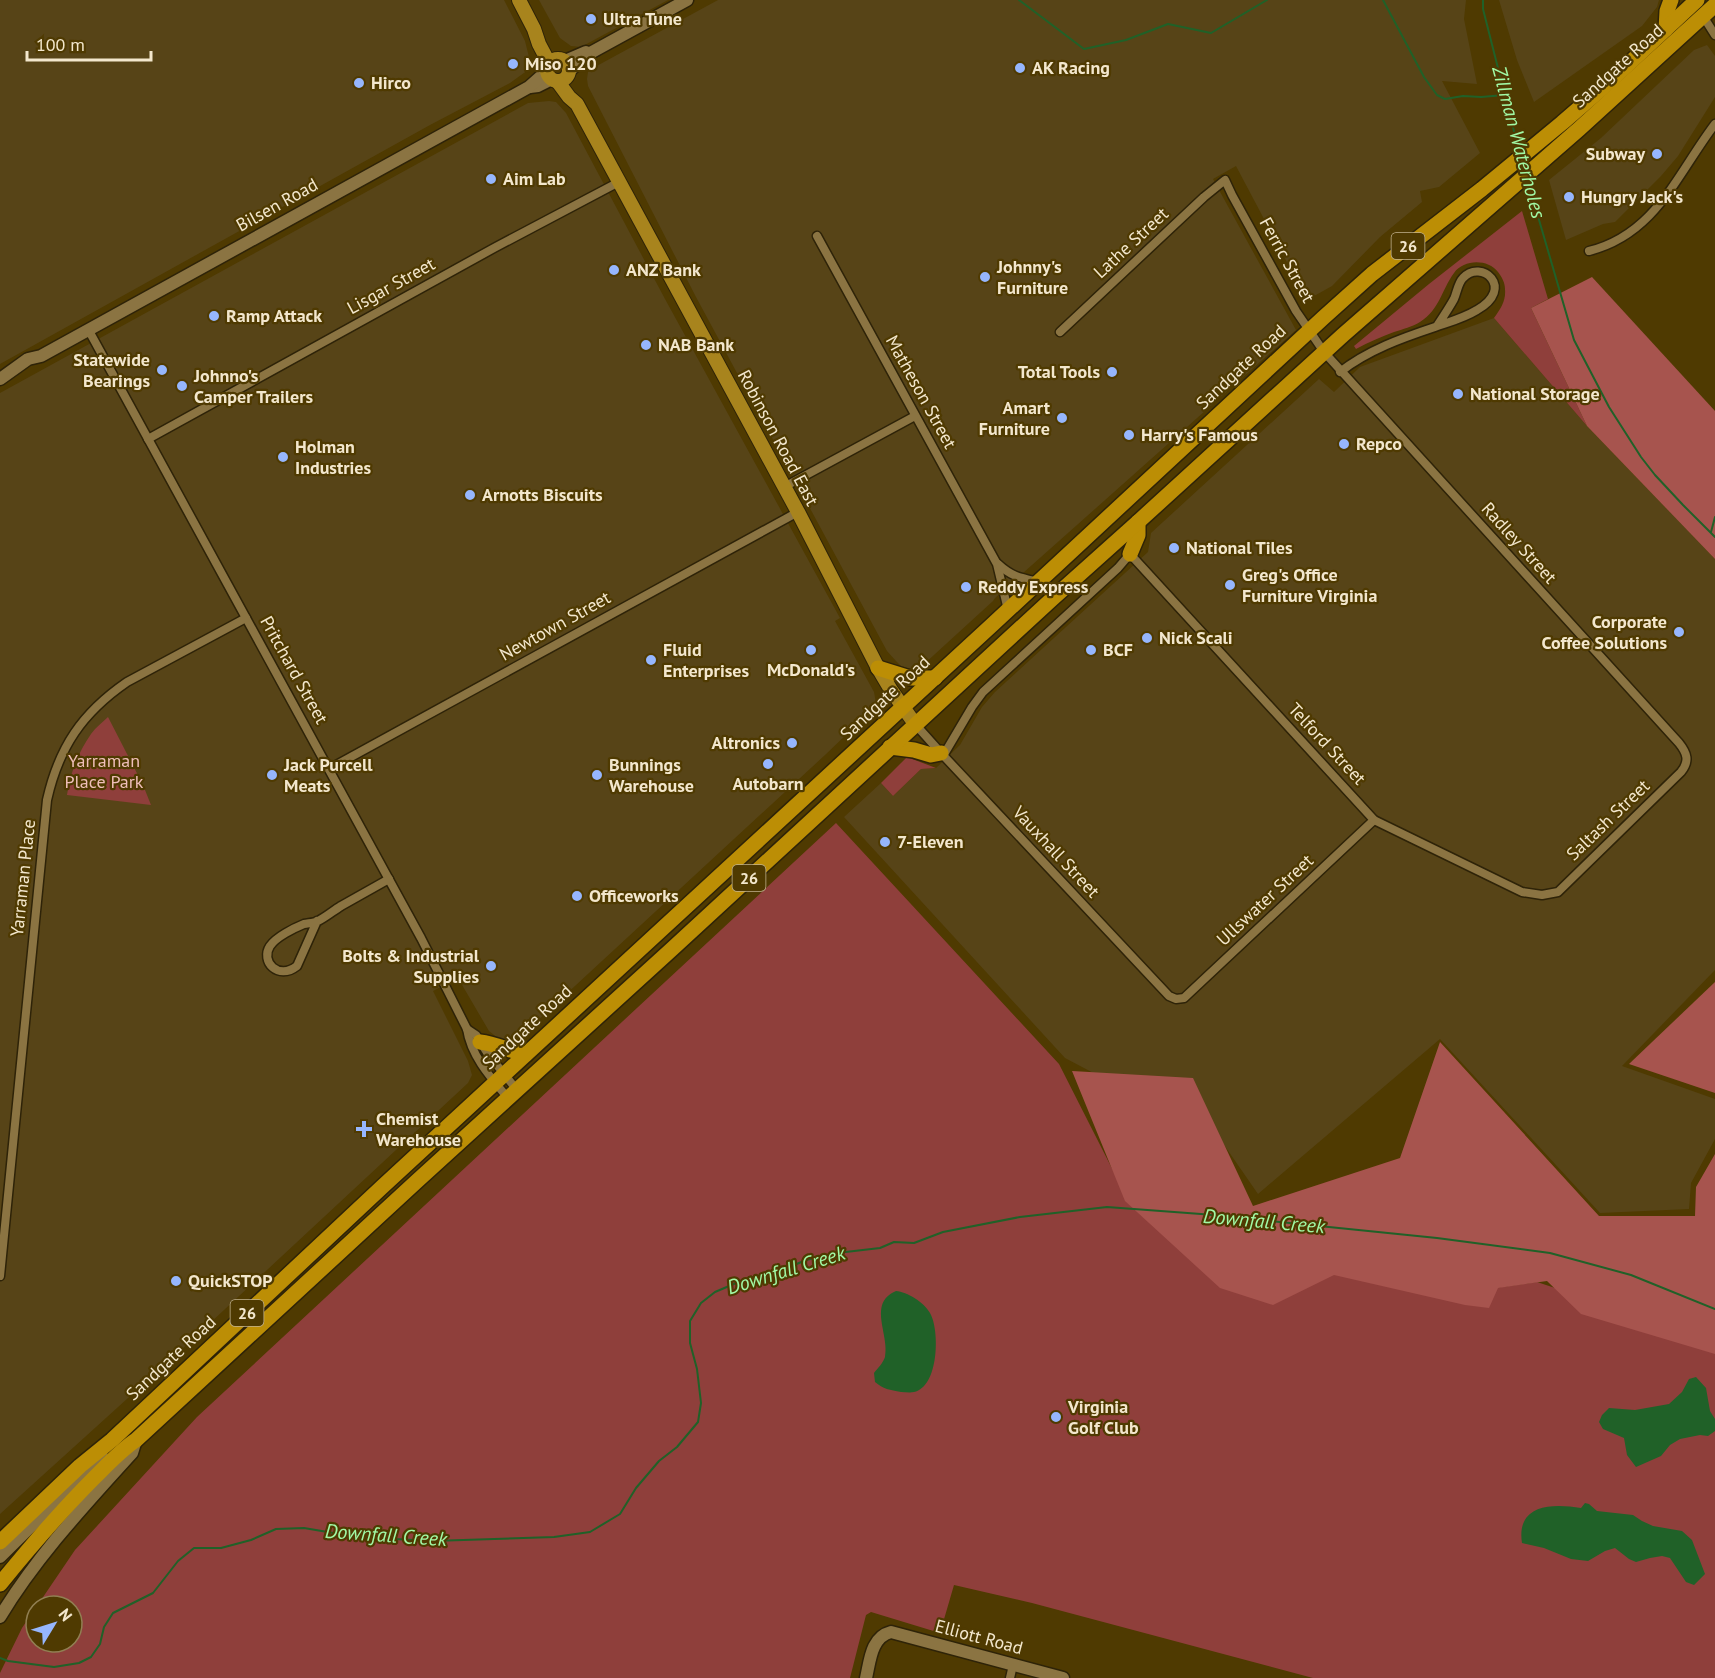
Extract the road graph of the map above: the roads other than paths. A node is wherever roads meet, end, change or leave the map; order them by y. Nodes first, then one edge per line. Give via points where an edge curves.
1 (519, 0) edge
2 (687, 0) edge
3 (1671, 0) edge
4 (1704, 6) edge
5 (1666, 29) junction
6 (1715, 35) edge
7 (558, 70) junction
8 (1715, 124) edge
9 (1226, 180) joint
10 (618, 182) junction
11 (817, 236) dead end
12 (1589, 250) dead end
13 (1437, 326) junction
14 (88, 329) junction
15 (1309, 331) junction
16 (1060, 332) dead end
17 (1324, 352) junction
18 (1340, 372) junction
19 (3, 377) edge
20 (915, 416) junction
21 (148, 439) junction
22 (784, 487) junction
23 (798, 512) junction
24 (1138, 522) junction
25 (1130, 554) junction
26 (997, 564) junction
27 (1039, 582) junction
28 (1008, 610) junction
29 (246, 618) junction
30 (878, 668) junction
31 (935, 678) junction
32 (903, 707) junction
33 (915, 724) junction
34 (891, 747) junction
35 (942, 755) junction
36 (1688, 758) joint
37 (329, 769) junction
38 (1374, 820) junction
39 (389, 879) junction
40 (1542, 895) joint
41 (317, 921) junction
42 (1176, 999) joint
43 (467, 1029) junction
44 (480, 1042) junction
45 (526, 1054) junction
46 (500, 1079) junction
47 (512, 1094) junction
48 (0, 1276) edge
49 (112, 1440) junction
50 (136, 1440) junction
51 (0, 1542) edge
52 (0, 1557) edge
53 (0, 1584) edge
54 (0, 1617) edge
55 (1013, 1665) junction
56 (866, 1678) edge
57 (1010, 1678) edge
58 (1063, 1678) edge

1 - 7 main road, Robinson Road East via 539,44
2 - 7 street, Bilsen Road
3 - 5 highway
4 - 5 highway, Sandgate Road / 26
4 - 6 street
4 - 17 highway, Sandgate Road / 26 via 1543,160
5 - 15 highway, Sandgate Road / 26 via 1537,145 1372,274
7 - 10 main road, Robinson Road East via 576,95 577,104
7 - 14 street, Bilsen Road via 538,86 529,87
8 - 12 street via 1651,214 1615,242
9 - 15 street, Ferric Street
9 - 16 street, Lathe Street
10 - 21 street, Lisgar Street
10 - 22 main road, Robinson Road East
11 - 20 street, Matheson Street
13 - 13 street via 1468,273 1482,272 1493,280 1495,292 1487,304
13 - 18 street via 1362,356
14 - 19 street, Bilsen Road via 42,356 28,359
14 - 21 street, Pritchard Street
15 - 17 street, Ferric Street
15 - 27 highway, Sandgate Road / 26
17 - 18 street, Radley Street
17 - 24 highway, Sandgate Road / 26
18 - 36 street, Radley Street via 1679,743
20 - 22 street
20 - 26 street, Matheson Street
21 - 29 street, Pritchard Street
22 - 23 main road, Robinson Road East
23 - 30 main road, Robinson Road East
23 - 37 street, Newtown Street
24 - 25 highway via 1138,535
24 - 33 highway, Sandgate Road / 26
25 - 35 street via 983,692
25 - 38 street, Telford Street
26 - 27 street via 1016,577
26 - 28 street, Matheson Street
27 - 28 highway, Sandgate Road / 26
28 - 31 highway, Sandgate Road / 26
29 - 37 street, Pritchard Street
29 - 48 street, Yarraman Place via 127,682 91,712 59,760 47,800
30 - 31 highway via 910,678
30 - 32 main road, Robinson Road East
31 - 32 highway, Sandgate Road / 26
32 - 33 main road, Robinson Road East
32 - 45 highway, Sandgate Road / 26
33 - 34 highway, Sandgate Road / 26
33 - 35 street, Vauxhall Street
34 - 35 highway
34 - 47 highway, Sandgate Road / 26
35 - 42 street, Vauxhall Street
36 - 40 street, Saltash Street via 1681,772 1558,892
37 - 39 street, Pritchard Street
38 - 40 street, Telford Street via 1522,892
38 - 42 street, Ullswater Street via 1184,998
39 - 41 street
39 - 43 street, Pritchard Street
41 - 41 street via 297,966 282,972 272,967 267,953 272,943 304,924
43 - 44 street, Pritchard Street
43 - 46 street, Pritchard Street via 477,1055
44 - 45 highway
44 - 46 street, Pritchard Street
45 - 46 highway, Sandgate Road / 26
46 - 47 street, Pritchard Street
46 - 49 highway, Sandgate Road / 26
47 - 50 highway, Sandgate Road / 26
49 - 51 highway, Sandgate Road / 26
49 - 52 street, Sandgate Road via 104,1453
50 - 53 highway, Sandgate Road / 26 via 81,1491
50 - 54 street, Sandgate Road via 132,1453 50,1548
55 - 56 street, Elliott Road via 885,1633 875,1644
55 - 57 street
55 - 58 street, Elliott Road

